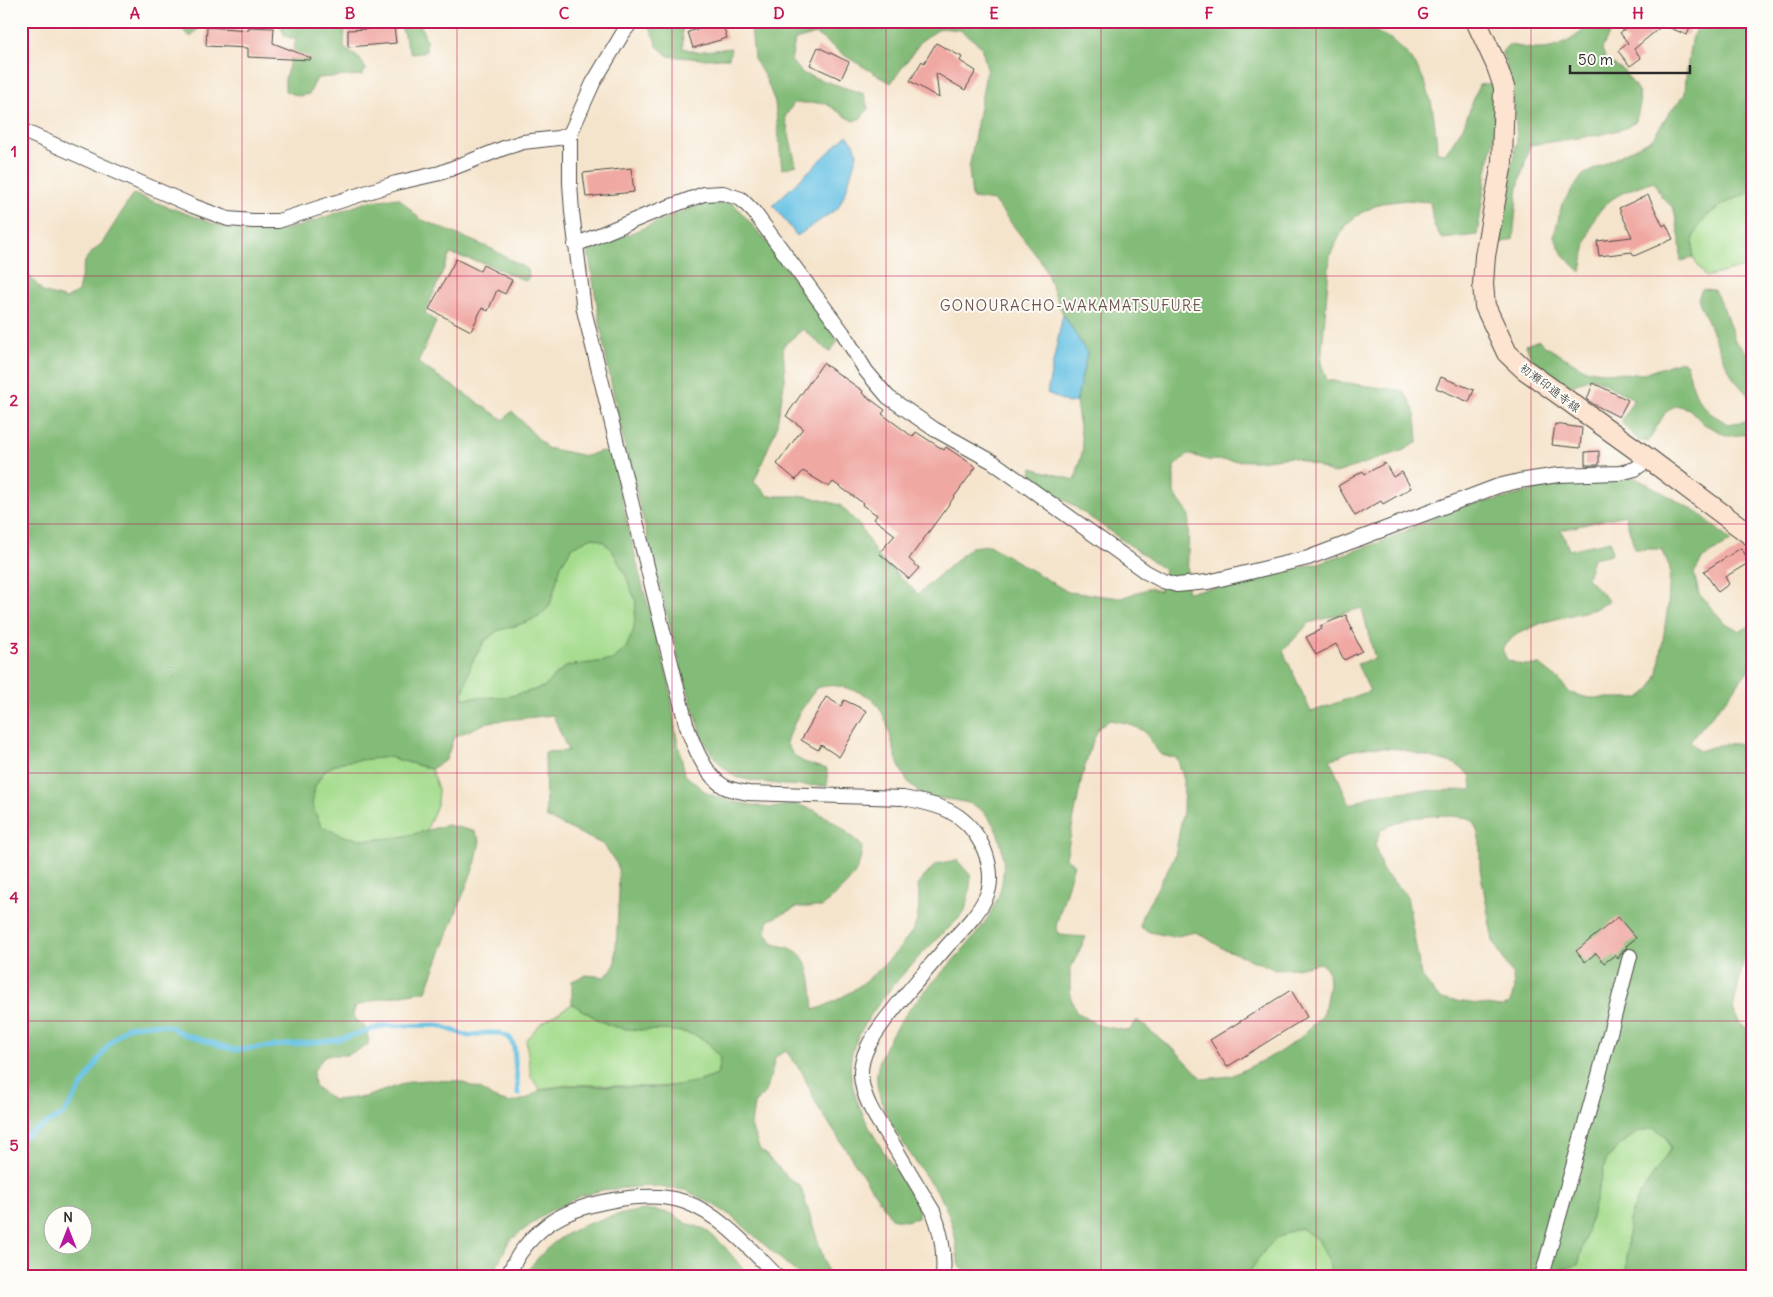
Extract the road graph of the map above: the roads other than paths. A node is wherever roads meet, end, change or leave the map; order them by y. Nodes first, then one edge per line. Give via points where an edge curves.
1 (632, 21) edge
2 (1476, 21) edge
3 (21, 130) edge
4 (570, 134) junction
5 (575, 245) junction
6 (1650, 459) junction
7 (1752, 536) edge
8 (1630, 956) dead end
9 (508, 1276) edge
10 (776, 1276) edge
11 (943, 1276) edge
12 (1542, 1276) edge

1 - 4 street via 593,83
2 - 6 main road, 初瀬印通寺線 via 1504,87 1502,163 1486,256 1485,306 1507,353 1524,369
3 - 4 street via 193,206 228,219 253,221 278,221 396,183 440,173 504,148
4 - 5 street
5 - 6 street via 704,194 723,194 741,199 754,212 843,333 866,371 888,397 934,429 993,462 1146,572 1177,585 1208,582 1308,558 1498,486 1558,475 1620,473 1635,469
5 - 11 street via 584,310 686,724 712,776 725,787 748,793 903,798 928,803 950,810 965,821 987,855 990,875 987,896 975,915 900,1000 872,1038 861,1074 868,1103 933,1212 940,1230
6 - 7 main road, 初瀬印通寺線
8 - 12 street
9 - 10 street via 513,1262 526,1244 547,1225 572,1212 610,1200 650,1196 684,1201 706,1212 735,1235

